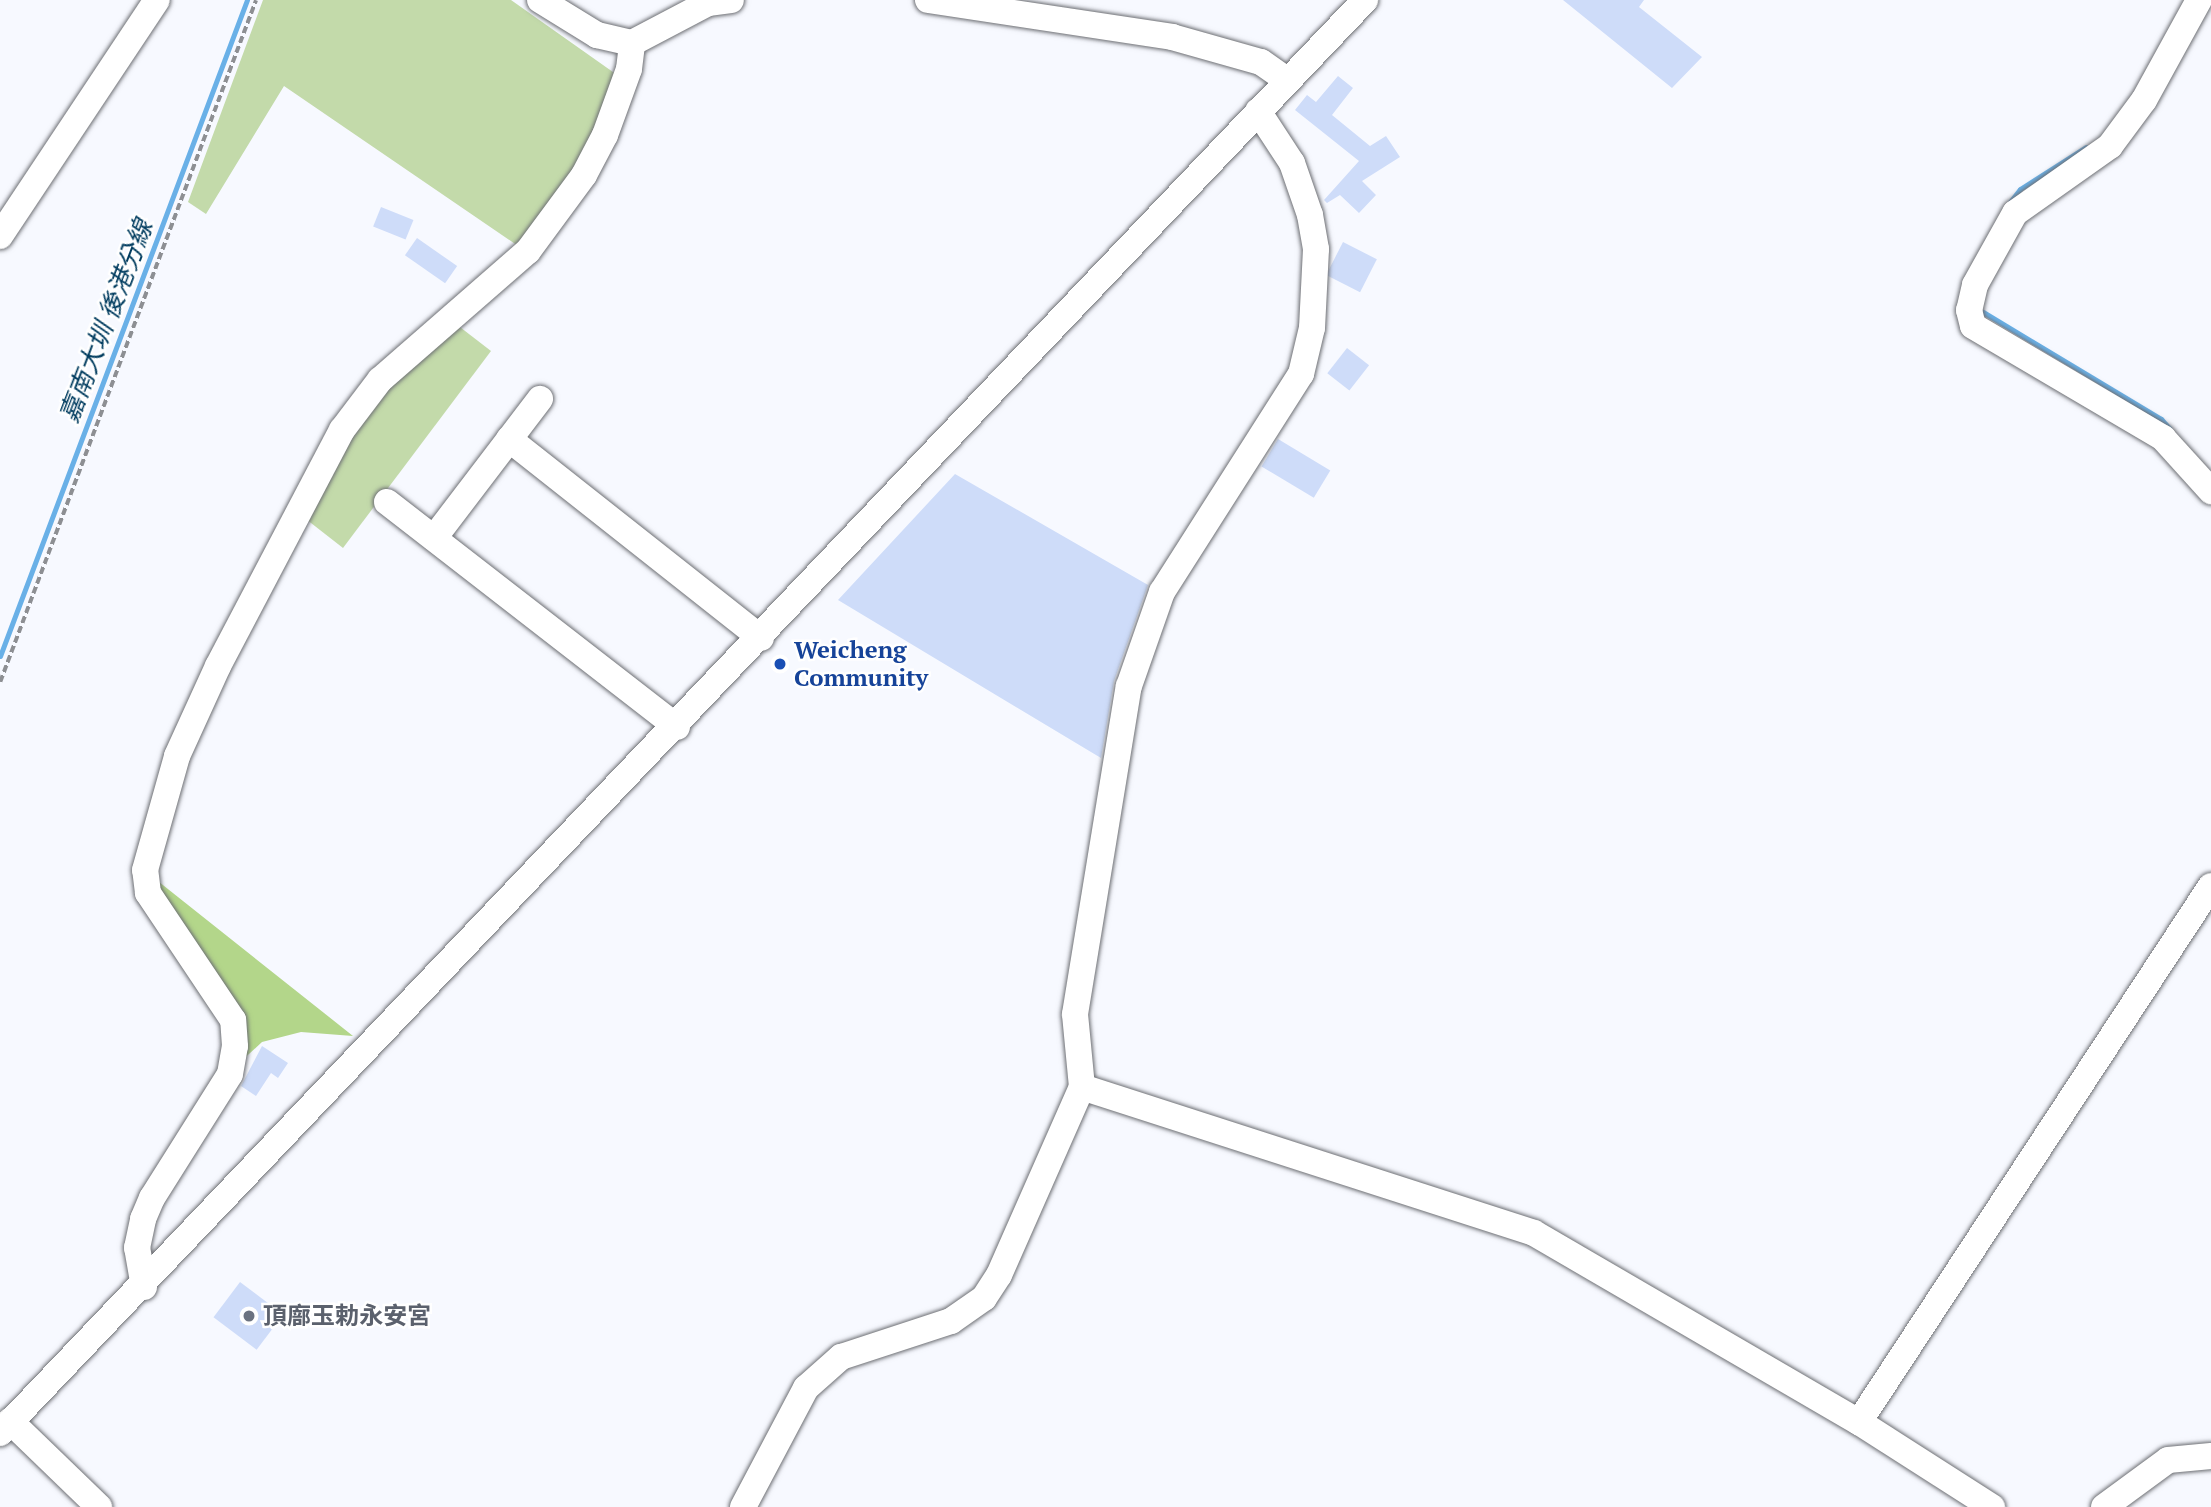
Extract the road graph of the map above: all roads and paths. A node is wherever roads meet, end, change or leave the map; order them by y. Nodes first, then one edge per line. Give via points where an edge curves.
1 (157, 0) edge
2 (256, 0) edge
3 (540, 0) edge
4 (731, 0) edge
5 (928, 0) edge
6 (1365, 0) edge
7 (2199, 0) edge
8 (632, 43) junction
9 (1287, 80) junction
10 (1258, 111) junction
11 (0, 236) edge
12 (540, 399) dead end
13 (509, 439) junction
14 (2211, 491) edge
15 (387, 502) dead end
16 (434, 538) junction
17 (761, 638) junction
18 (0, 682) edge
19 (677, 727) junction
20 (2211, 886) edge
21 (1082, 1087) junction
22 (144, 1287) junction
23 (1859, 1422) junction
24 (5, 1427) edge
25 (2211, 1456) edge
26 (99, 1507) edge
27 (743, 1507) edge
28 (1992, 1507) edge
29 (2104, 1507) edge

1 - 11 street
2 - 18 path
3 - 8 street via 597,35
4 - 8 street via 708,3
5 - 9 street via 1172,37 1261,62
6 - 9 street
7 - 14 street via 2144,100 2110,146 2015,213 1975,285 1969,310 1973,326 2162,438
8 - 22 street via 629,69 605,135 559,211 528,251 380,380 342,430 265,572 177,756 145,870 148,893 233,1020 235,1046 230,1074 143,1219 137,1248
9 - 10 street
10 - 17 street
10 - 21 street via 1292,163 1310,215 1316,249 1312,328 1301,374 1162,592 1129,686 1075,1014
12 - 13 street
13 - 16 street
13 - 17 street
15 - 16 street
16 - 19 street
17 - 19 street
19 - 22 street
20 - 23 street
21 - 23 street via 1534,1233
21 - 27 street via 999,1275 984,1298 951,1321 841,1357 806,1388
22 - 24 street
23 - 28 street
24 - 26 street
25 - 29 street via 2168,1460

